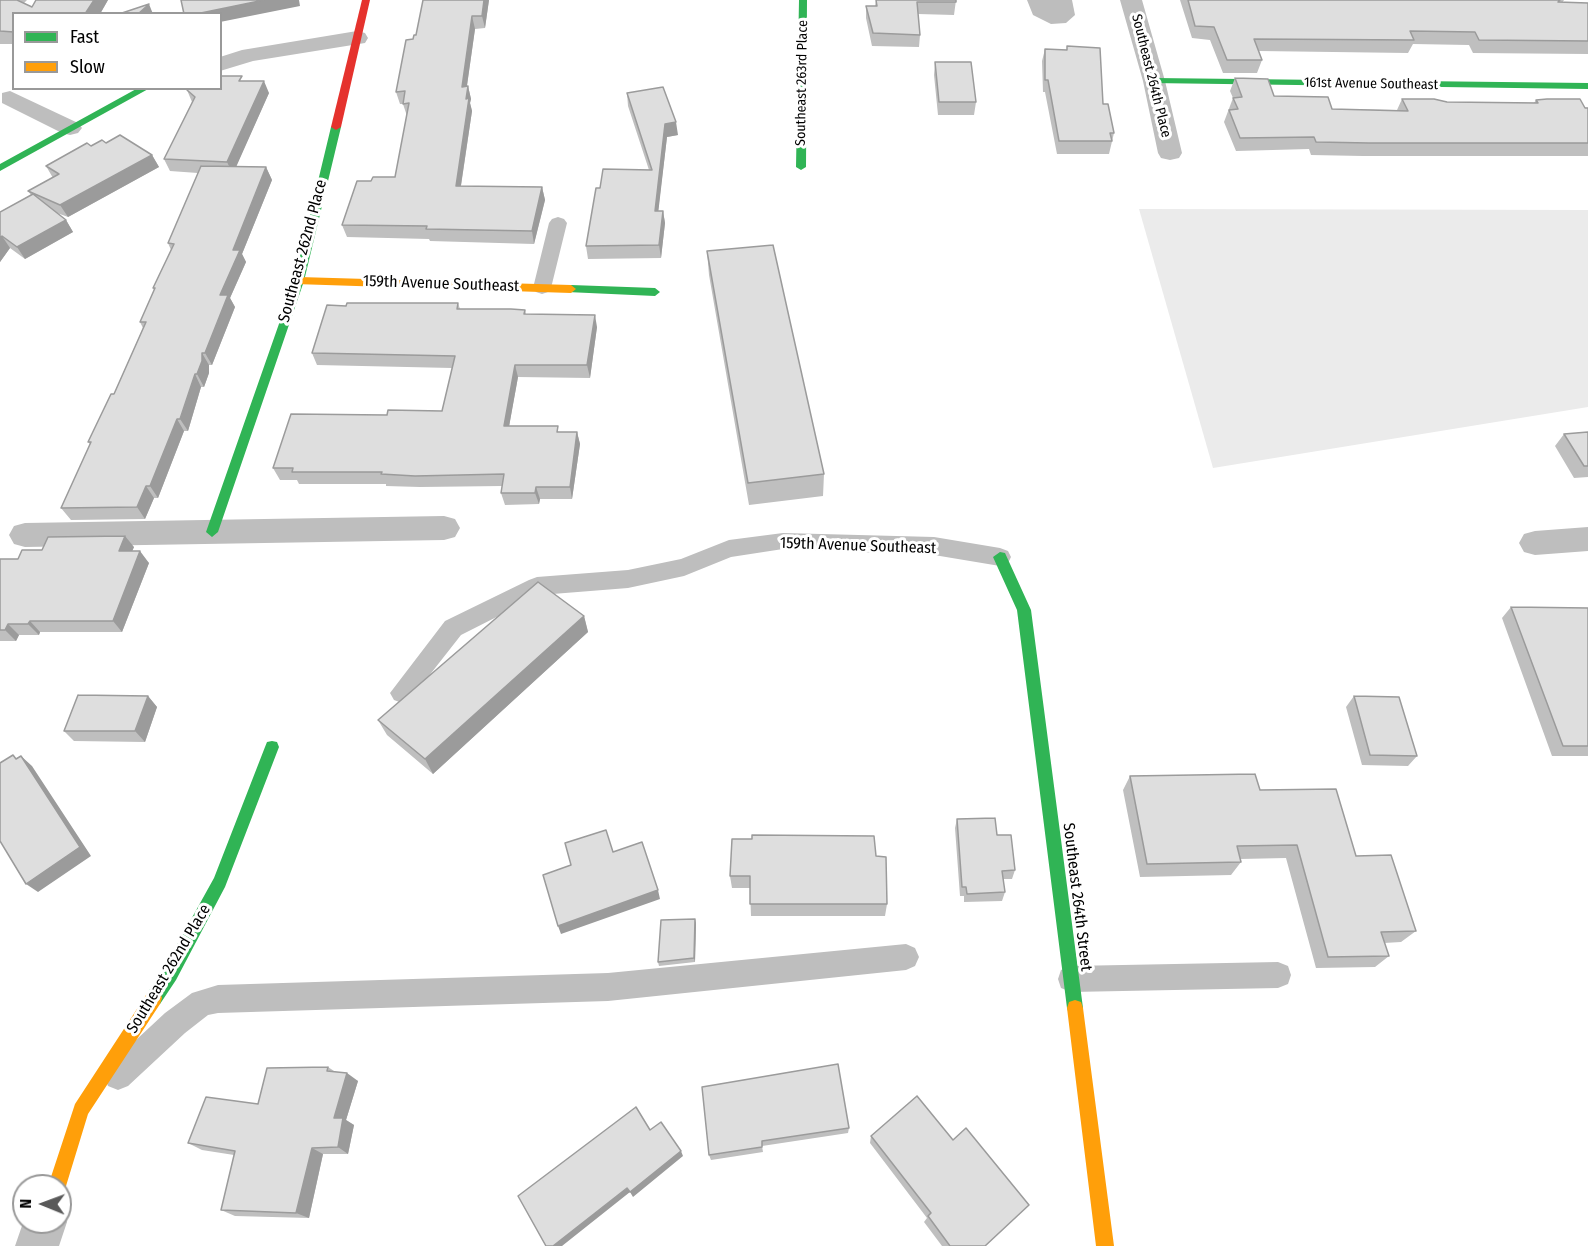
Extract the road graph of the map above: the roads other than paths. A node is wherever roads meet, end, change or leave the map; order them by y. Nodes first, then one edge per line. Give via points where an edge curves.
1 (366, 0) edge
2 (803, 0) edge
3 (1131, 0) edge
4 (357, 38) junction
5 (222, 63) edge
6 (1154, 81) junction
7 (1588, 86) edge
8 (142, 90) edge
9 (10, 98) dead end
10 (70, 128) junction
11 (1170, 153) dead end
12 (801, 167) dead end
13 (0, 168) edge
14 (558, 223) dead end
15 (298, 281) junction
16 (542, 288) junction
17 (655, 292) dead end
18 (444, 528) dead end
19 (212, 532) junction
20 (25, 535) dead end
21 (1588, 539) edge
22 (1535, 543) dead end
23 (1000, 557) joint
24 (402, 693) dead end
25 (272, 747) dead end
26 (906, 957) dead end
27 (1278, 975) dead end
28 (1071, 979) junction
29 (81, 1110) junction
30 (61, 1174) edge
31 (1105, 1246) edge

1 - 4 street, Southeast 262nd Place
2 - 12 street, Southeast 263rd Place
3 - 6 street, Southeast 264th Place
4 - 5 street
4 - 15 street, Southeast 262nd Place
6 - 7 street, 161st Avenue Southeast
6 - 11 street, Southeast 264th Place
8 - 10 street
9 - 10 street
10 - 13 street
14 - 16 lane
15 - 16 street, 159th Avenue Southeast
15 - 19 street, Southeast 262nd Place
16 - 17 street, 159th Avenue Southeast
18 - 19 street
19 - 20 street
21 - 22 street
23 - 24 lane, 159th Avenue Southeast via 934,546 783,542 729,549 684,567 628,579 537,586 453,628
23 - 28 street, Southeast 264th Street via 1024,610
25 - 29 street, Southeast 262nd Place via 220,882 170,974
26 - 29 lane via 608,987 218,999 202,1004 175,1023
27 - 28 lane
28 - 31 street, Southeast 264th Street
29 - 30 street, Southeast 262nd Place

